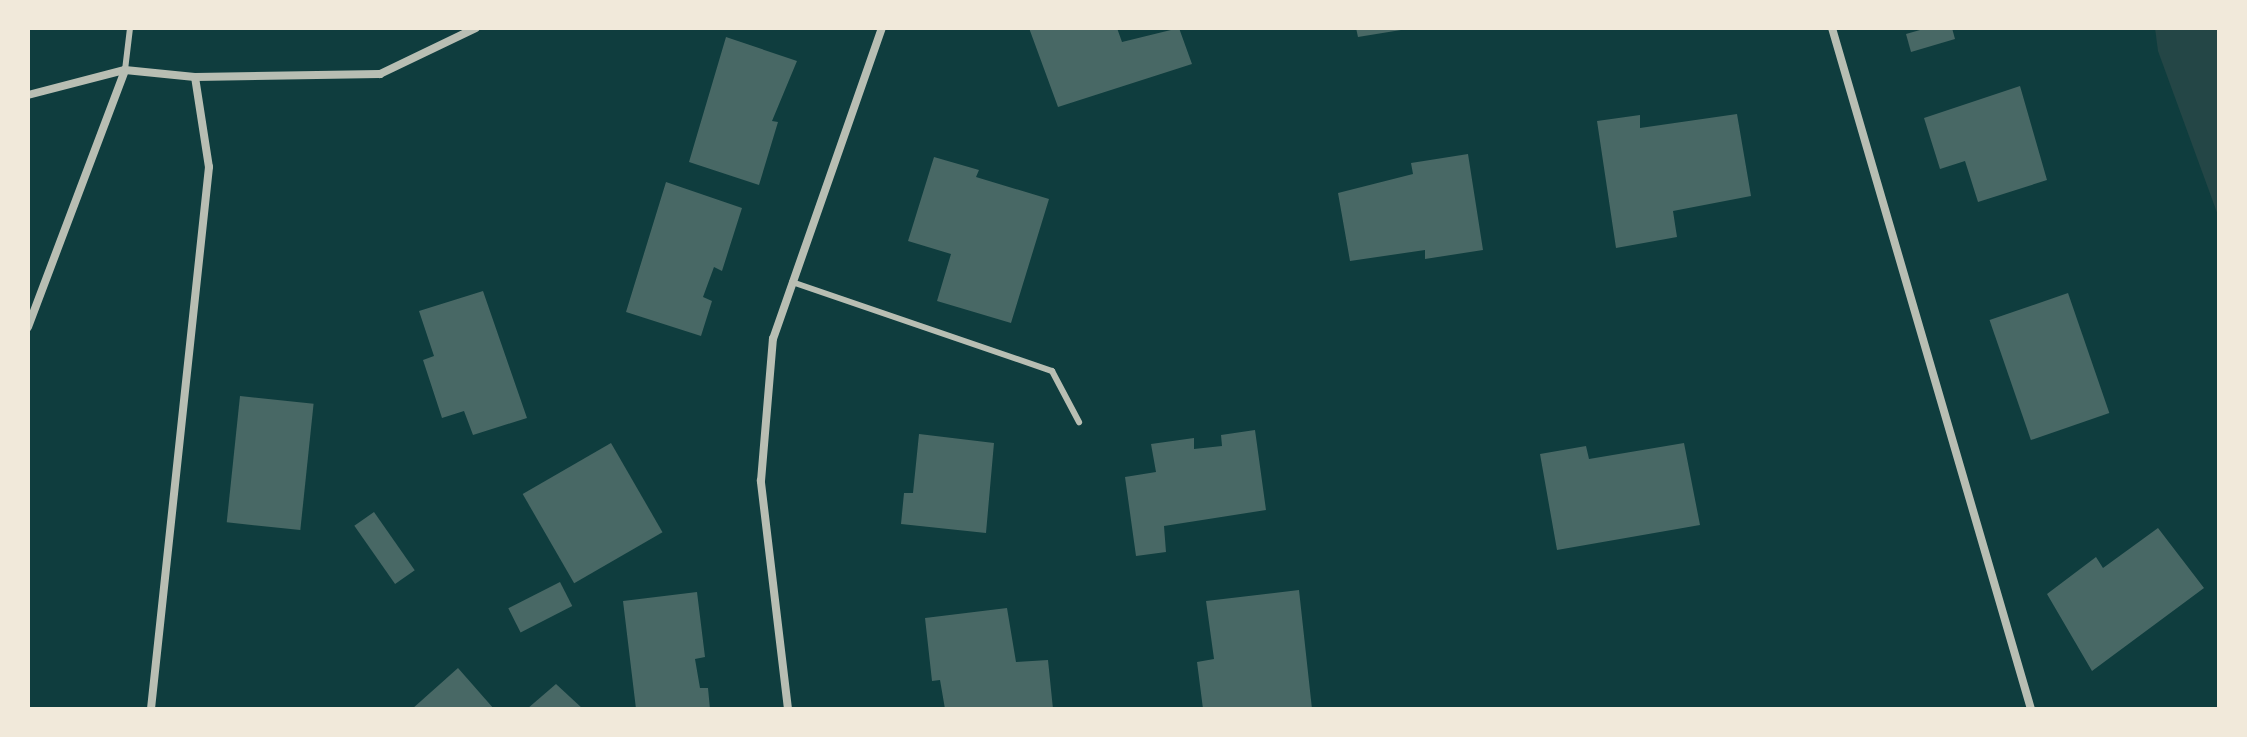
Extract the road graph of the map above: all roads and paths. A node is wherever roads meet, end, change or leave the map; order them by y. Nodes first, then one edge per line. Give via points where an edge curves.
1 (130, 28) edge
2 (476, 28) edge
3 (882, 28) edge
4 (1832, 28) edge
5 (125, 70) junction
6 (195, 77) junction
7 (28, 95) edge
8 (792, 282) junction
9 (28, 327) edge
10 (1079, 422) dead end
11 (151, 709) edge
12 (788, 709) edge
13 (2031, 709) edge

1 - 5 lane
2 - 6 street via 380,74
3 - 8 street
4 - 13 street
5 - 6 street
5 - 7 street
5 - 9 street
6 - 11 street via 209,167
8 - 10 lane via 1052,371
8 - 12 street via 773,339 761,481

